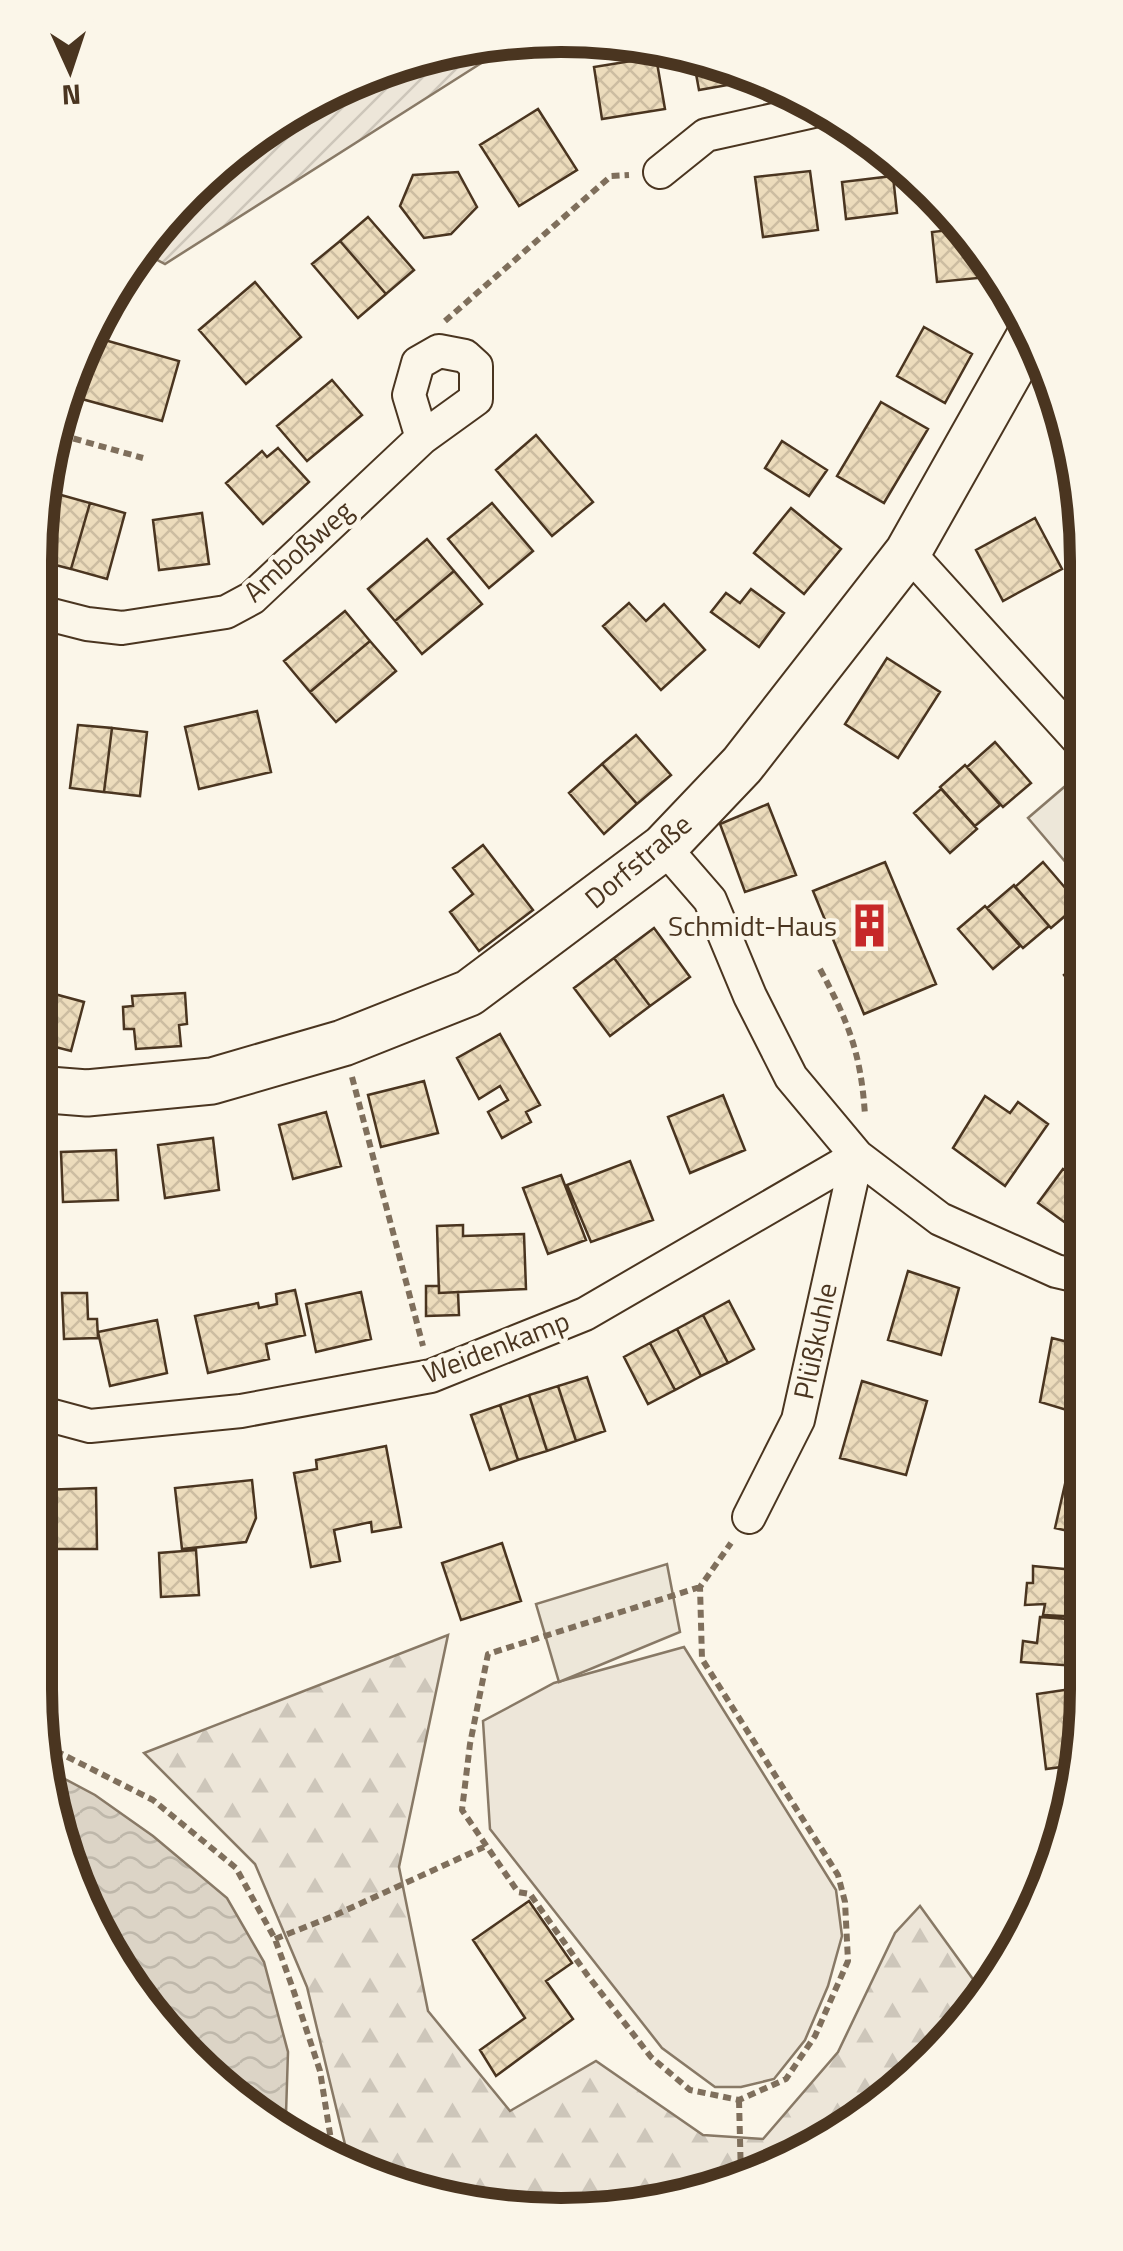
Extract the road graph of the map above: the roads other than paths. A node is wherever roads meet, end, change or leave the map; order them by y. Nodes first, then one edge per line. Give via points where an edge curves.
1 (803, 114) edge
2 (660, 172) dead end
3 (1023, 348) edge
4 (422, 438) junction
5 (908, 552) junction
6 (52, 615) edge
7 (1070, 731) edge
8 (664, 847) junction
9 (52, 1090) edge
10 (857, 1156) junction
11 (1070, 1274) edge
12 (52, 1416) edge
13 (749, 1517) road end

1 - 2 street via 706,135
3 - 5 street, Dorfstraße
4 - 4 street, Amboßweg via 476,399 476,366 465,356 440,351 418,363 409,396
4 - 6 street, Amboßweg via 252,598 226,612 122,628
5 - 7 street
5 - 8 street, Dorfstraße via 742,764
8 - 9 street, Dorfstraße via 470,992 343,1044 212,1080
8 - 10 street via 710,900 791,1077
10 - 11 street via 940,1219
10 - 12 street, Weidenkamp via 584,1314 430,1376 241,1411 90,1426
10 - 13 street, Plüßkuhle via 798,1420

